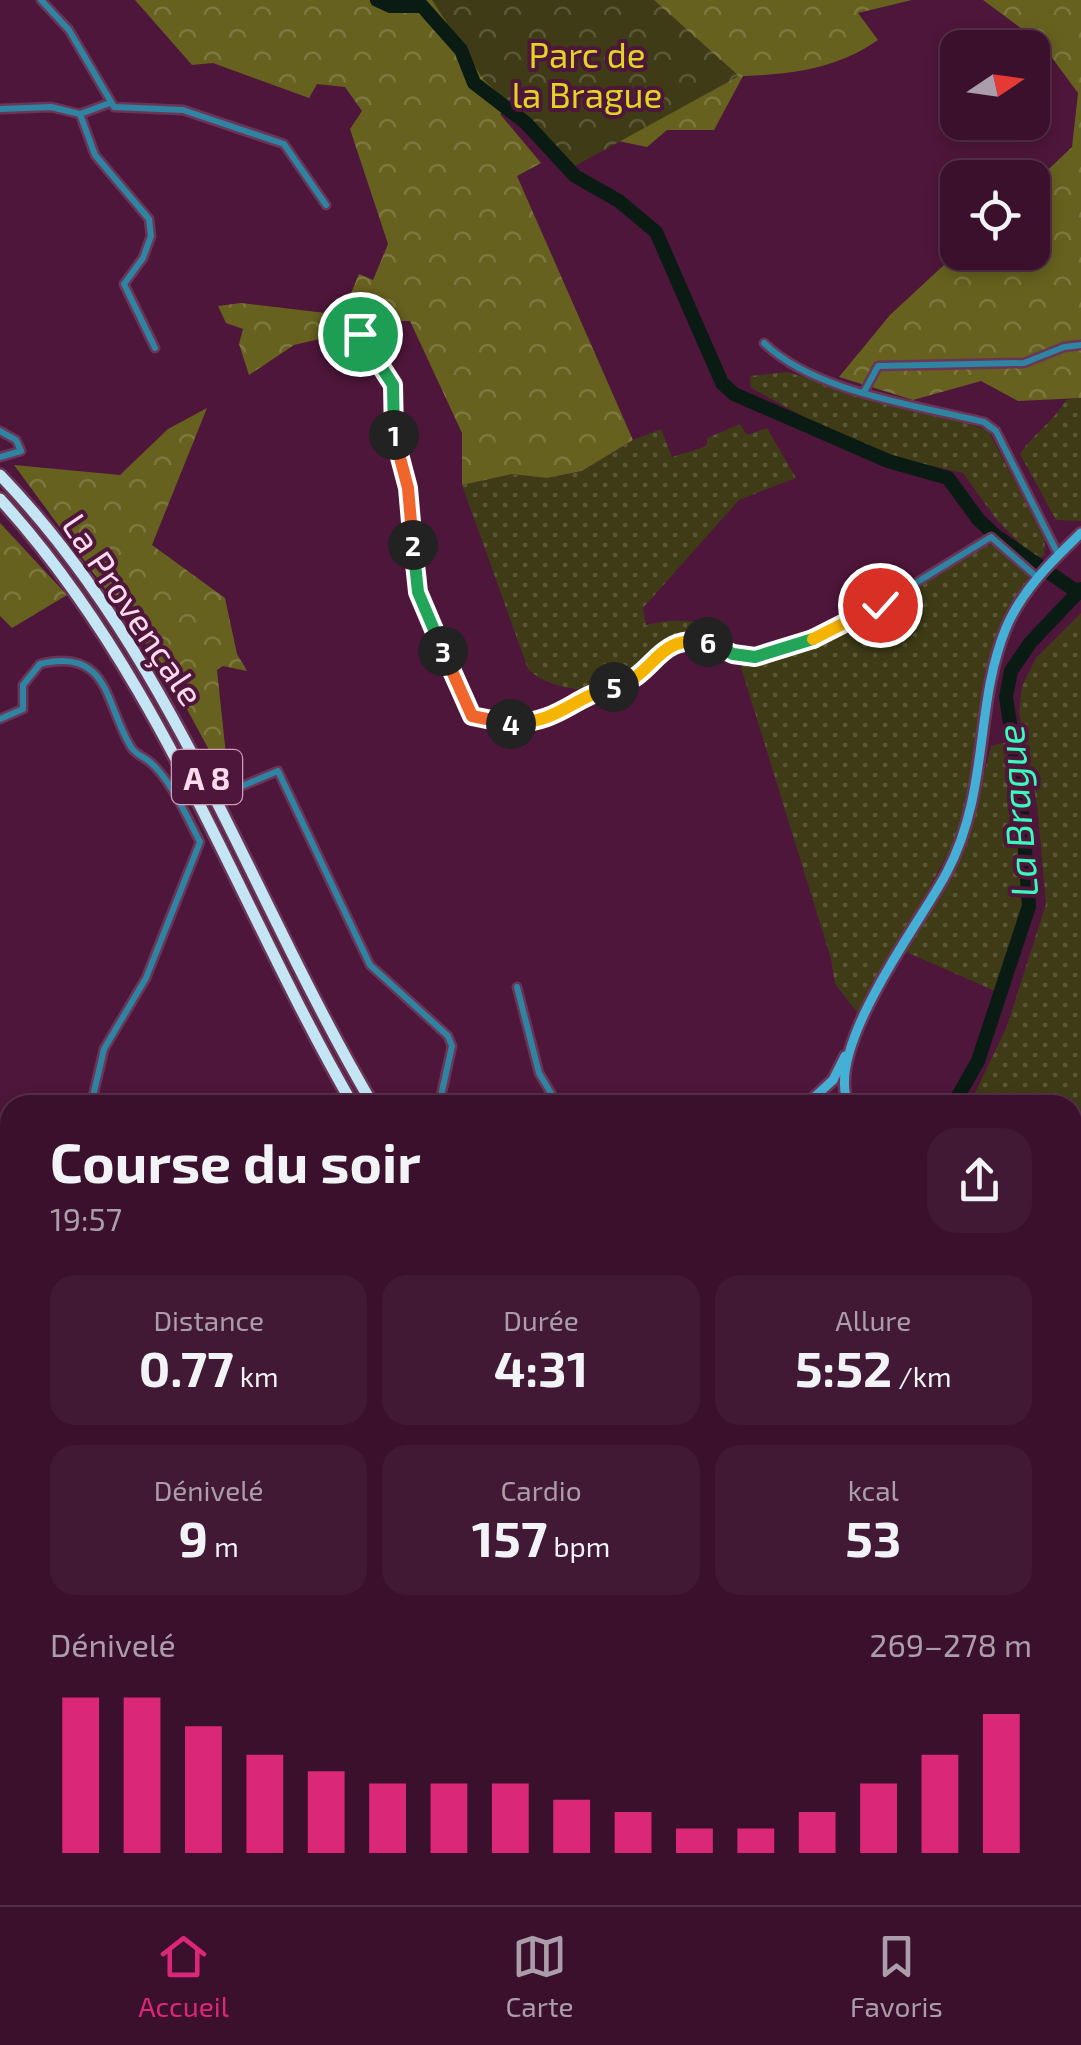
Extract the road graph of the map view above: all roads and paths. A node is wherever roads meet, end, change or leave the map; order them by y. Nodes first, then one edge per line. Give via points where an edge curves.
1 (41, 0) edge
2 (110, 103) junction
3 (0, 109) edge
4 (80, 114) junction
5 (326, 204) dead end
6 (360, 334) dead end
7 (764, 343) dead end
8 (1081, 345) edge
9 (154, 348) dead end
10 (864, 392) junction
11 (0, 431) edge
12 (0, 457) edge
13 (0, 475) edge
14 (0, 499) edge
15 (1081, 533) edge
16 (1058, 554) junction
17 (1043, 572) junction
18 (0, 718) edge
19 (242, 786) dead end
20 (516, 987) dead end
21 (855, 1041) junction
22 (833, 1080) junction
23 (843, 1090) junction
24 (93, 1095) edge
25 (348, 1095) edge
26 (368, 1095) edge
27 (441, 1095) edge
28 (552, 1095) edge
29 (831, 1095) edge
30 (836, 1095) edge
31 (845, 1095) edge

1 - 2 street via 69,30
2 - 4 street
2 - 5 street via 121,110 203,114 284,144
3 - 4 street via 51,107
4 - 9 street via 96,154 149,219 143,258 124,284
6 - 17 street via 396,395 394,436 408,488 418,592 462,702 488,722 560,716 590,693 642,676 667,645 688,640 755,657 808,641 842,628 991,536
7 - 10 street via 790,365
8 - 10 street via 1024,363 878,366
10 - 16 street via 984,422 996,431
11 - 12 street via 21,451
13 - 26 highway, La Provençale / A 8 via 72,558 153,676
14 - 25 highway, La Provençale / A 8 via 84,600 144,694
15 - 16 street
16 - 17 street
17 - 21 street via 1000,646 980,772 960,844
18 - 24 street via 23,709 23,685 40,664 69,660 84,666 103,681 131,747 150,762 200,842 146,978 104,1049
19 - 27 street via 278,771 370,966 448,1036 452,1046
20 - 28 street via 539,1073
21 - 22 street
21 - 23 street
22 - 23 street
22 - 29 street
23 - 30 street
23 - 31 street

